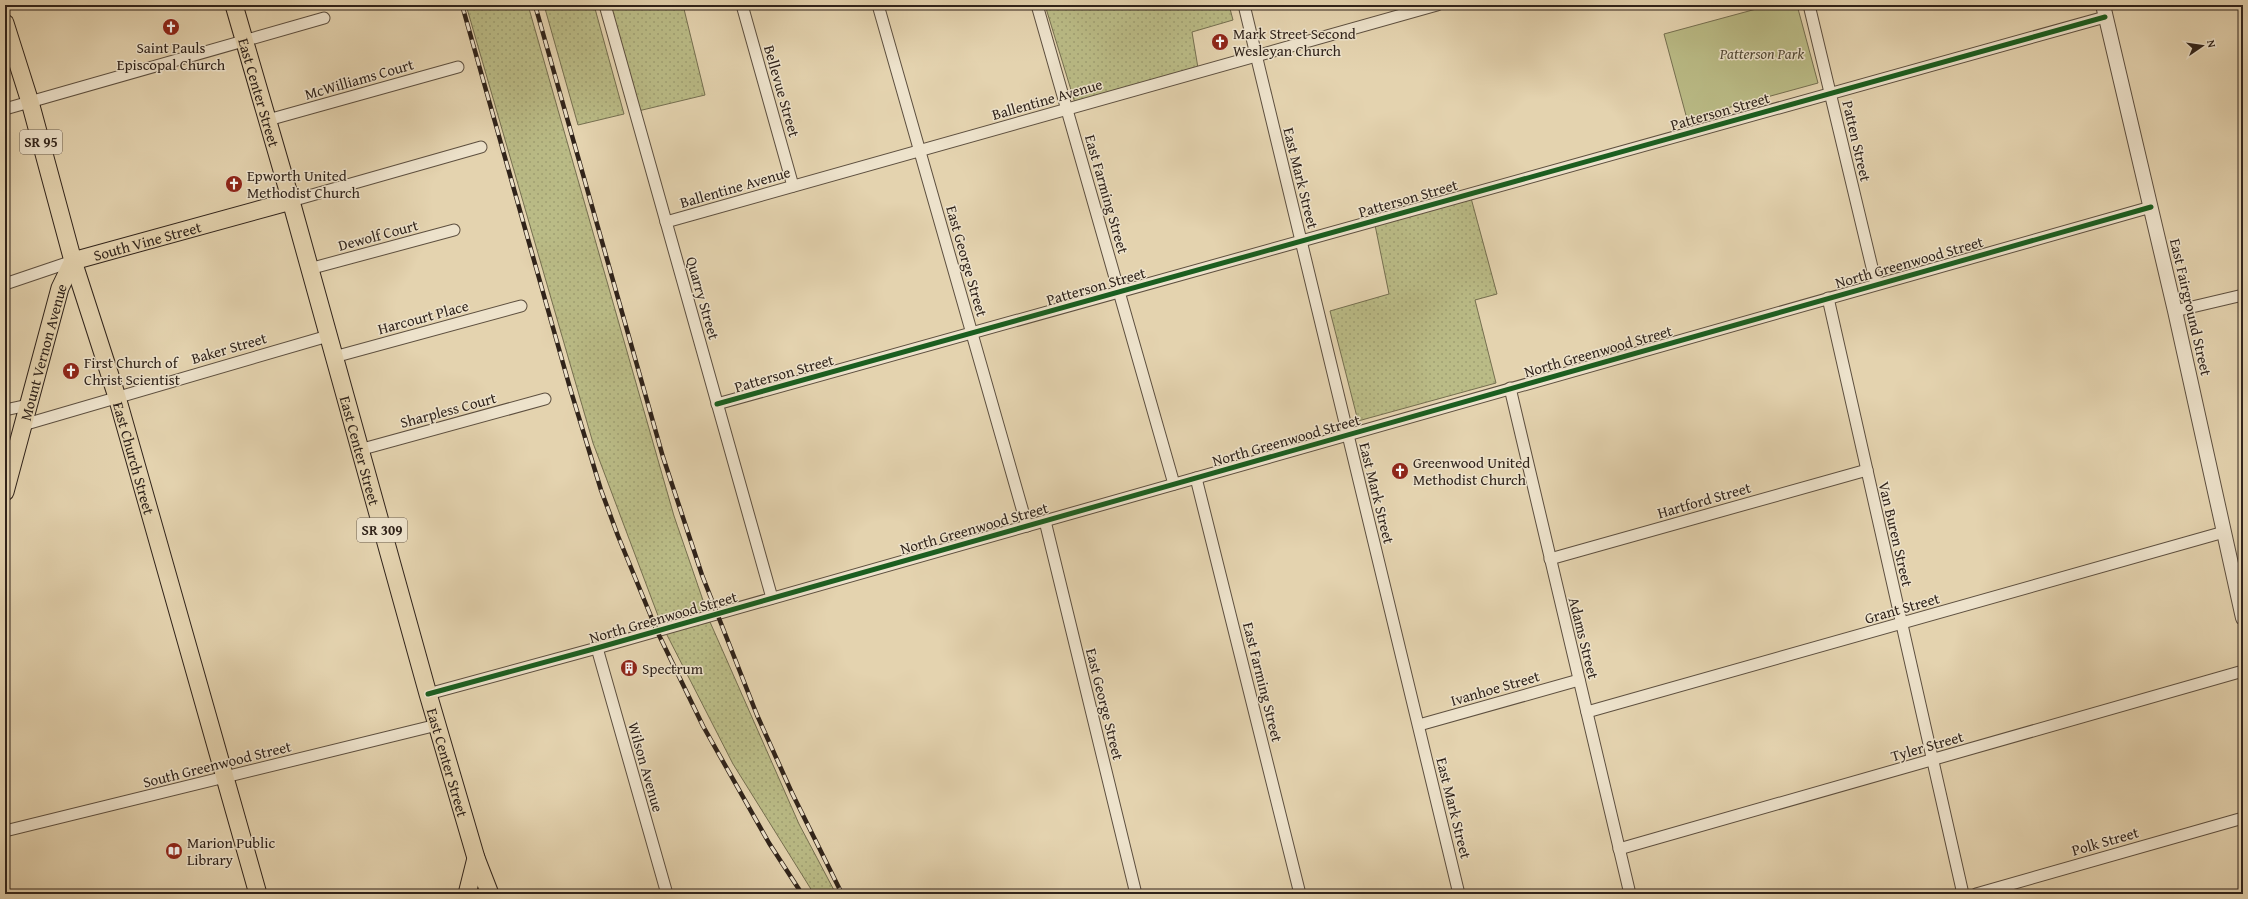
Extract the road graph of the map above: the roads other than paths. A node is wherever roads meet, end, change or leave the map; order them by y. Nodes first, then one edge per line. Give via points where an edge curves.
1 (234, 5) edge
2 (605, 5) edge
3 (743, 5) edge
4 (878, 5) edge
5 (1037, 5) edge
6 (1244, 5) edge
7 (1436, 5) edge
8 (1809, 5) edge
9 (2104, 11) edge
10 (324, 18) dead end
11 (5, 23) edge
12 (244, 41) junction
13 (1256, 55) junction
14 (458, 67) dead end
15 (1830, 93) junction
16 (30, 102) junction
17 (5, 109) edge
18 (1067, 109) junction
19 (268, 120) junction
20 (481, 147) dead end
21 (920, 150) junction
22 (793, 186) junction
23 (291, 201) junction
24 (2151, 206) junction
25 (666, 222) junction
26 (454, 230) dead end
27 (1301, 241) junction
28 (73, 261) junction
29 (309, 268) junction
30 (5, 284) edge
31 (1876, 284) junction
32 (1119, 292) junction
33 (2243, 295) edge
34 (1828, 298) junction
35 (521, 306) dead end
36 (2175, 311) junction
37 (972, 333) junction
38 (328, 336) junction
39 (334, 357) junction
40 (1510, 388) junction
41 (117, 397) junction
42 (545, 399) dead end
43 (718, 404) junction
44 (28, 405) junction
45 (5, 410) edge
46 (23, 425) junction
47 (1348, 435) junction
48 (359, 450) junction
49 (1867, 470) junction
50 (8, 473) edge
51 (1196, 478) junction
52 (1174, 484) junction
53 (5, 492) edge
54 (1045, 521) junction
55 (1027, 526) junction
56 (2224, 532) junction
57 (1550, 559) junction
58 (772, 598) junction
59 (2243, 618) edge
60 (1901, 624) junction
61 (597, 648) junction
62 (2243, 671) edge
63 (1579, 680) junction
64 (428, 694) junction
65 (1587, 712) junction
66 (437, 725) junction
67 (1419, 725) junction
68 (1933, 760) junction
69 (224, 778) junction
70 (2243, 818) edge
71 (5, 831) edge
72 (1620, 849) junction
73 (476, 858) junction
74 (258, 894) edge
75 (467, 894) edge
76 (490, 894) edge
77 (667, 894) edge
78 (1136, 894) edge
79 (1300, 894) edge
80 (1460, 894) edge
81 (1630, 894) edge
82 (1963, 894) edge
83 (1976, 894) edge

1 - 12 main road, East Center Street
2 - 25 street, Quarry Street
3 - 22 street, Bellevue Street
4 - 21 street, East George Street
5 - 18 street, East Farming Street
6 - 13 street, East Mark Street
7 - 13 street, Ballentine Avenue
8 - 15 street, Patten Street
9 - 15 street, Patterson Street
9 - 24 street, East Fairground Street
10 - 12 street
11 - 16 main road, East Church Street / SR 95
12 - 16 street
12 - 19 main road, East Center Street
13 - 18 street, Ballentine Avenue
13 - 27 street, East Mark Street
14 - 19 street, McWilliams Court
15 - 27 street, Patterson Street
15 - 31 street, Patten Street
16 - 17 street
16 - 28 main road, East Church Street / SR 95
18 - 21 street, Ballentine Avenue
18 - 32 street, East Farming Street
19 - 23 main road, East Center Street
20 - 23 street
21 - 22 street, Ballentine Avenue
21 - 37 street, East George Street
22 - 25 street, Ballentine Avenue
23 - 28 main road, South Vine Street
23 - 29 main road, East Center Street / SR 309
24 - 31 street, North Greenwood Street
24 - 36 street, East Fairground Street
25 - 43 street, Quarry Street
26 - 29 street, Dewolf Court
27 - 32 street, Patterson Street
27 - 47 street, East Mark Street
28 - 30 street, South Vine Street
28 - 41 main road, East Church Street
28 - 44 main road, Mount Vernon Avenue via 60,288
29 - 38 main road, East Center Street / SR 309
31 - 34 street, North Greenwood Street
32 - 37 street, Patterson Street
32 - 52 street, East Farming Street
33 - 36 street
34 - 40 street, North Greenwood Street
34 - 49 street, Van Buren Street
35 - 39 street, Harcourt Place
36 - 56 street, East Fairground Street
37 - 43 street, Patterson Street
37 - 55 street, East George Street
38 - 39 main road, East Center Street / SR 309
38 - 41 street, Baker Street
39 - 48 main road, East Center Street / SR 309
40 - 47 street, North Greenwood Street
40 - 57 street, Adams Street
41 - 46 street, Baker Street
41 - 69 main road, East Church Street
42 - 48 street, Sharpless Court
43 - 58 street, Quarry Street
44 - 45 street
44 - 46 main road, Mount Vernon Avenue
46 - 50 main road, Mount Vernon Avenue
47 - 51 street, North Greenwood Street
47 - 67 street, East Mark Street
48 - 64 main road, East Center Street / SR 309
49 - 57 street, Hartford Street
49 - 60 street, Van Buren Street
50 - 53 main road, Mount Vernon Avenue
51 - 52 street, North Greenwood Street
51 - 79 street, East Farming Street
52 - 54 street, North Greenwood Street
54 - 55 street, North Greenwood Street
54 - 78 street, East George Street
55 - 58 street, North Greenwood Street
56 - 59 street, East Fairground Street
56 - 60 street, Grant Street
57 - 63 street, Adams Street
58 - 61 street, North Greenwood Street
60 - 65 street, Grant Street
60 - 68 street, Van Buren Street
61 - 64 street, North Greenwood Street
61 - 77 street, Wilson Avenue
62 - 68 street, Tyler Street
63 - 65 street, Adams Street
63 - 67 street, Ivanhoe Street
64 - 66 main road, East Center Street / SR 309
65 - 72 street, Adams Street
66 - 69 street, South Greenwood Street
66 - 73 main road, East Center Street / SR 309
67 - 80 street, East Mark Street
68 - 72 street, Tyler Street
68 - 82 street, Van Buren Street
69 - 71 street, South Greenwood Street
69 - 74 main road, East Church Street
70 - 83 street, Polk Street
72 - 81 street, Adams Street
73 - 75 main road, SR 309
73 - 76 main road, East Center Street / SR 309

